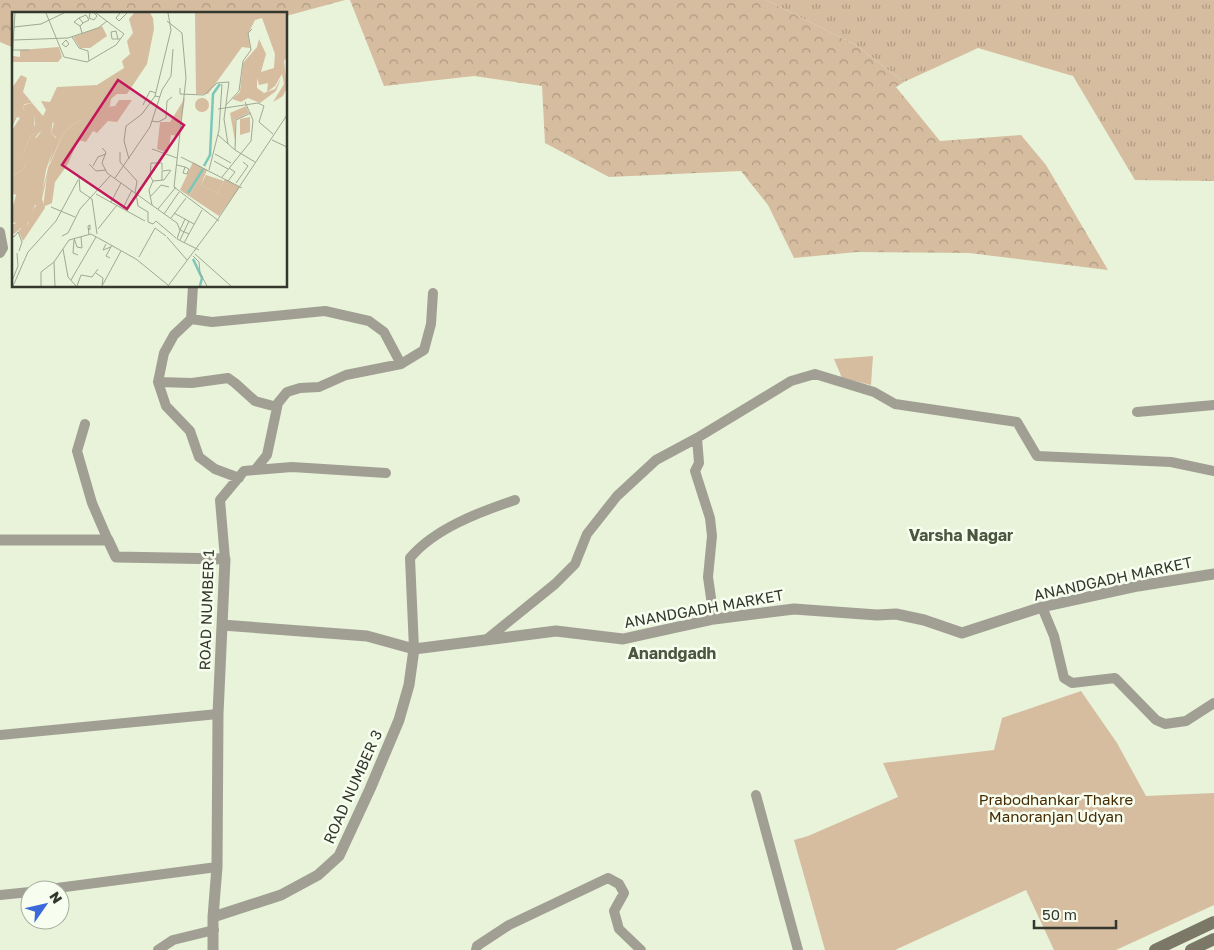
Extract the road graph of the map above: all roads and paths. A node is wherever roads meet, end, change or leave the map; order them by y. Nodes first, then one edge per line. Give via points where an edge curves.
1 (0, 232) edge
2 (0, 253) edge
3 (192, 288) edge
4 (434, 293) dead end
5 (190, 319) junction
6 (401, 364) junction
7 (158, 382) junction
8 (1214, 405) edge
9 (277, 407) junction
10 (1137, 412) dead end
11 (85, 424) dead end
12 (697, 438) junction
13 (255, 470) junction
14 (1214, 471) edge
15 (386, 474) dead end
16 (240, 478) junction
17 (515, 500) dead end
18 (0, 540) edge
19 (108, 540) junction
20 (225, 559) junction
21 (1214, 574) edge
22 (1042, 607) junction
23 (714, 620) junction
24 (222, 625) junction
25 (486, 640) junction
26 (414, 649) junction
27 (1214, 703) edge
28 (218, 714) junction
29 (0, 736) edge
30 (756, 795) dead end
31 (217, 867) junction
32 (70, 886) edge
33 (20, 893) edge
34 (0, 896) edge
35 (213, 917) junction
36 (1214, 922) edge
37 (214, 930) junction
38 (1214, 939) edge
39 (158, 950) edge
40 (213, 950) edge
41 (476, 950) edge
42 (640, 950) edge
43 (798, 950) edge
44 (1155, 950) edge
45 (1191, 950) edge

1 - 2 street via 3,248
3 - 5 street
4 - 6 street via 424,350
5 - 6 street via 212,322 325,311 369,321 384,332
5 - 7 street via 164,353
6 - 9 street via 346,376 319,387 287,392
7 - 9 street via 192,383 228,378 254,401
7 - 16 street via 166,406 190,431 199,457 215,469
8 - 10 street
9 - 13 street, ROAD NUMBER 1 via 267,455
11 - 19 street via 77,451 92,503
12 - 14 street via 791,380 815,374 874,392 895,404 1017,422 1037,456 1171,462
12 - 23 street via 699,463 695,471 710,518 712,536 708,577
12 - 25 street via 656,460 617,496 587,534 575,564
13 - 15 street via 292,467
13 - 16 street, ROAD NUMBER 1 via 244,471
16 - 20 street, ROAD NUMBER 1 via 220,500
17 - 26 street via 481,511 455,525 420,547 410,558
18 - 19 street
19 - 20 street via 116,557
20 - 24 street, ROAD NUMBER 1
21 - 22 street, ANANDGADH MARKET via 1138,586
22 - 23 street, ANANDGADH MARKET via 962,633 896,614 794,609
22 - 27 street via 1054,636 1064,678 1072,683 1115,678 1156,720 1165,724 1186,721
23 - 25 street, ANANDGADH MARKET via 623,640 556,631
24 - 26 street, ANANDGADH MARKET via 368,636
24 - 28 street, ROAD NUMBER 1
25 - 26 street, ANANDGADH MARKET
26 - 35 street, ROAD NUMBER 3 via 399,720 339,856 318,875 281,895
28 - 29 street
28 - 31 street, ROAD NUMBER 1
30 - 43 street
31 - 32 street
31 - 35 street, ROAD NUMBER 1
33 - 34 street
35 - 37 street
36 - 44 main road
37 - 39 street via 173,940
37 - 40 street
38 - 45 main road
41 - 42 street via 477,946 509,925 608,878 619,884 624,892 614,911 619,929

